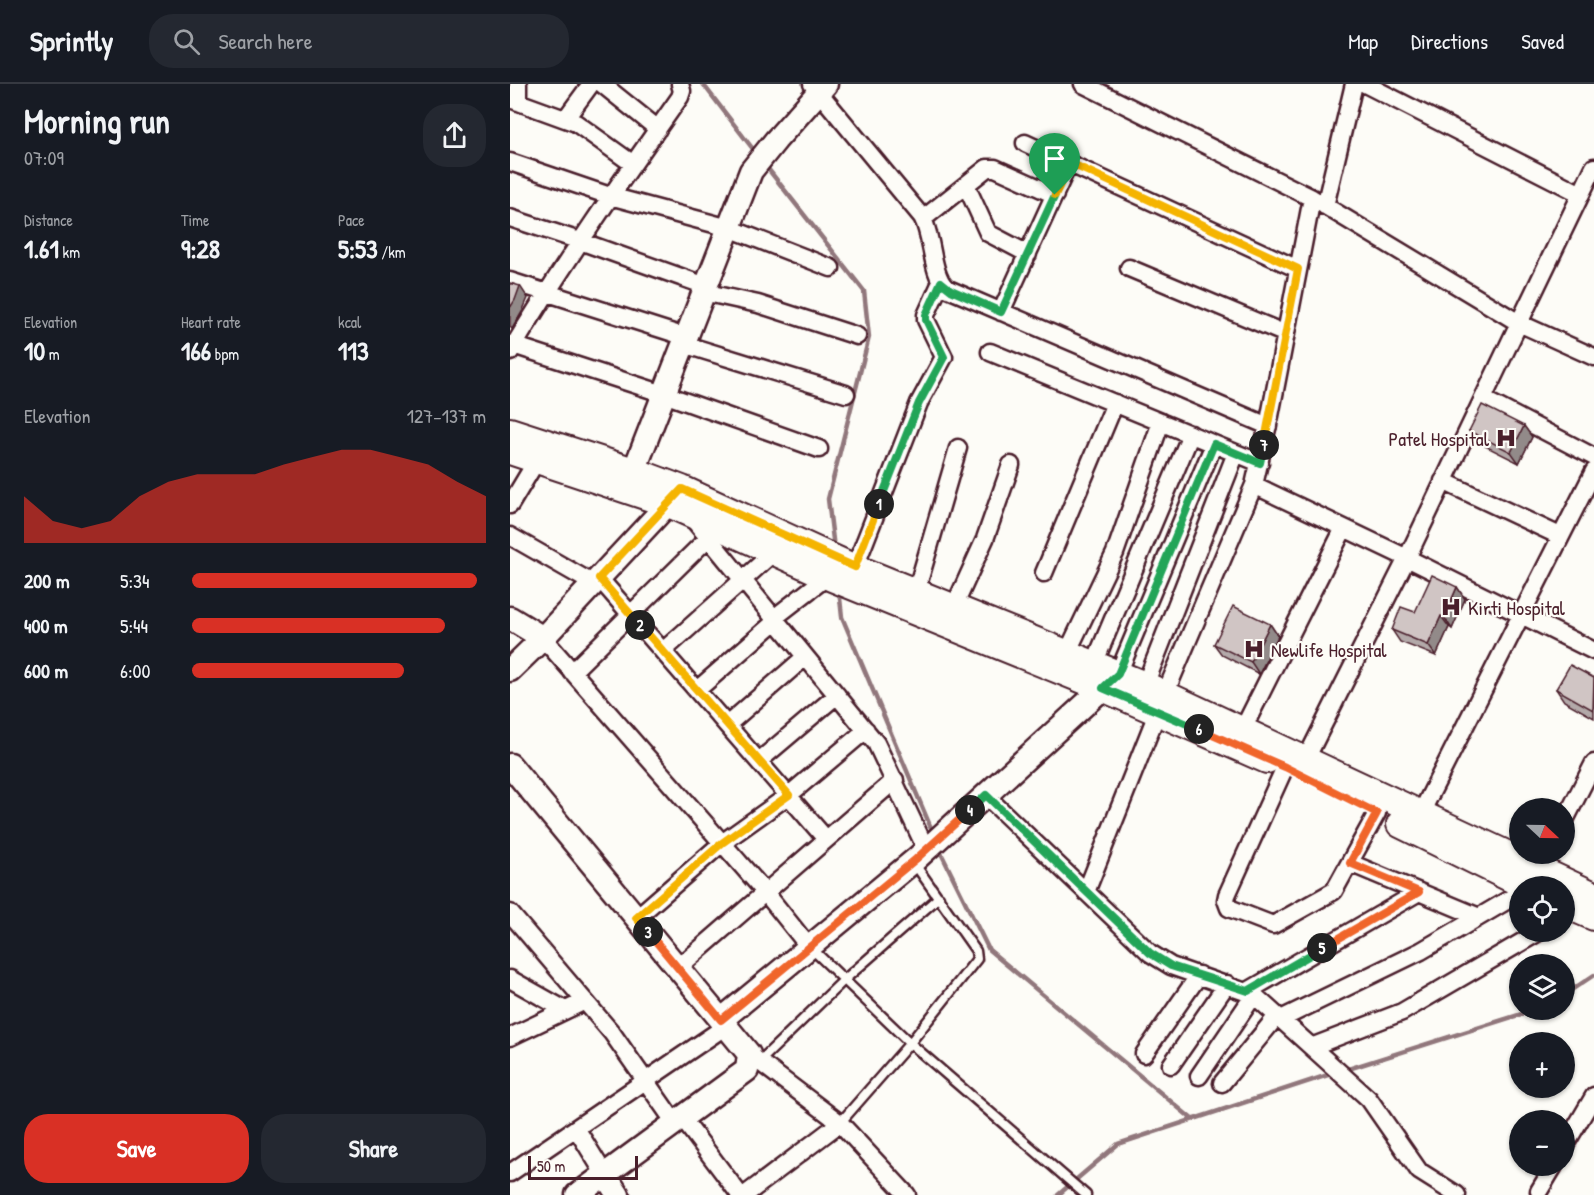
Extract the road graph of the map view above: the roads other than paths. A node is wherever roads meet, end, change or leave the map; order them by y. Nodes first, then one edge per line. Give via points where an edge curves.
1 (518, 84) edge
2 (591, 84) edge
3 (602, 84) edge
4 (680, 84) edge
5 (1083, 84) edge
6 (1354, 84) edge
7 (1365, 84) edge
8 (819, 87) edge
9 (514, 101) edge
10 (566, 118) junction
11 (658, 129) junction
12 (1025, 143) dead end
13 (510, 162) edge
14 (1070, 163) junction
15 (633, 164) junction
16 (1594, 167) edge
17 (966, 185) junction
18 (1581, 194) junction
19 (610, 195) junction
20 (1055, 195) junction
21 (1318, 202) junction
22 (510, 219) edge
23 (923, 219) junction
24 (729, 228) junction
25 (580, 241) junction
26 (1028, 254) junction
27 (831, 268) dead end
28 (1129, 268) dead end
29 (1298, 269) junction
30 (510, 281) edge
31 (941, 282) junction
32 (705, 289) junction
33 (545, 293) junction
34 (1001, 312) junction
35 (1519, 323) junction
36 (1286, 334) junction
37 (857, 336) dead end
38 (685, 340) junction
39 (511, 347) edge
40 (990, 352) dead end
41 (1594, 357) edge
42 (664, 394) junction
43 (846, 394) dead end
44 (1483, 399) junction
45 (1115, 403) junction
46 (1161, 422) junction
47 (1268, 426) junction
48 (510, 431) edge
49 (1191, 434) junction
50 (1214, 444) junction
51 (958, 448) dead end
52 (819, 449) dead end
53 (510, 451) edge
54 (1236, 453) junction
55 (1594, 457) edge
56 (537, 460) junction
57 (1260, 463) junction
58 (1011, 465) dead end
59 (634, 471) junction
60 (1594, 471) edge
61 (1443, 481) junction
62 (1254, 485) junction
63 (679, 502) junction
64 (510, 505) edge
65 (1344, 528) junction
66 (510, 536) edge
67 (1560, 536) junction
68 (708, 538) junction
69 (774, 552) junction
70 (1407, 558) junction
71 (841, 571) junction
72 (1044, 573) dead end
73 (743, 580) junction
74 (597, 581) junction
75 (916, 592) junction
76 (954, 607) junction
77 (631, 614) junction
78 (1521, 615) junction
79 (510, 618) edge
80 (775, 619) junction
81 (543, 638) junction
82 (663, 651) junction
83 (1594, 651) edge
84 (1067, 654) junction
85 (805, 657) junction
86 (510, 670) edge
87 (572, 672) junction
88 (1105, 676) junction
89 (697, 690) junction
90 (837, 695) junction
91 (1156, 696) junction
92 (727, 725) junction
93 (1243, 729) junction
94 (866, 730) junction
95 (759, 761) junction
96 (1295, 763) junction
97 (1594, 763) edge
98 (510, 765) edge
99 (895, 780) junction
100 (1587, 792) edge
101 (789, 795) junction
102 (986, 795) junction
103 (1575, 808) edge
104 (1377, 813) junction
105 (1420, 815) junction
106 (826, 839) junction
107 (722, 843) junction
108 (920, 855) junction
109 (1350, 863) junction
110 (1536, 874) edge
111 (765, 892) junction
112 (1086, 892) junction
113 (1419, 892) junction
114 (939, 897) junction
115 (1509, 899) edge
116 (1579, 908) edge
117 (510, 913) edge
118 (1479, 917) junction
119 (636, 918) junction
120 (1522, 942) edge
121 (809, 947) junction
122 (678, 968) junction
123 (1199, 975) junction
124 (510, 979) edge
125 (844, 980) junction
126 (1227, 984) junction
127 (1251, 993) junction
128 (585, 1001) junction
129 (566, 1010) junction
130 (1279, 1018) junction
131 (723, 1023) junction
132 (510, 1037) edge
133 (910, 1043) junction
134 (1314, 1050) junction
135 (1144, 1053) dead end
136 (754, 1058) junction
137 (1171, 1065) dead end
138 (1199, 1076) dead end
139 (646, 1082) junction
140 (1222, 1083) dead end
141 (1594, 1096) edge
142 (679, 1121) junction
143 (840, 1123) junction
144 (576, 1128) junction
145 (1575, 1128) edge
146 (510, 1173) edge
147 (605, 1175) junction
148 (1548, 1176) edge
149 (1539, 1191) dead end
150 (577, 1195) edge
151 (618, 1195) edge
152 (740, 1195) edge
153 (745, 1195) edge
154 (907, 1195) edge
155 (1086, 1195) edge
156 (1457, 1195) edge

1 - 9 street
2 - 10 street
3 - 11 street
4 - 11 street via 680,98
5 - 21 street
6 - 21 street
7 - 18 street
8 - 23 street
8 - 24 street via 751,171
9 - 10 street
10 - 15 street
11 - 15 street
12 - 14 street
13 - 19 street
14 - 20 street
14 - 29 street
15 - 19 street
16 - 18 street
17 - 20 street via 991,168
17 - 23 street
17 - 26 street via 988,233
18 - 35 street
19 - 24 street
19 - 25 street
20 - 26 street
21 - 29 street
21 - 35 street
22 - 25 street
23 - 31 street
24 - 27 street
24 - 32 street
25 - 32 street
25 - 33 street
26 - 34 street
28 - 36 street
29 - 36 street
30 - 33 street
31 - 34 street
31 - 71 street via 926,320 944,357
32 - 37 street
32 - 38 street
33 - 38 street
33 - 39 street
34 - 47 street
35 - 41 street
35 - 44 street
36 - 47 street
38 - 42 street
38 - 43 street
39 - 42 street
40 - 45 street
42 - 52 street
42 - 59 street
44 - 55 street
44 - 61 street
45 - 46 street
45 - 72 street
46 - 49 street
46 - 84 street via 1115,553
47 - 57 street
48 - 59 main road
49 - 50 street
49 - 88 street
50 - 54 street
50 - 88 street
51 - 75 street
53 - 56 main road
54 - 57 street
54 - 91 street
56 - 63 main road
56 - 64 street
57 - 62 street
58 - 76 street via 985,539
59 - 63 main road
60 - 67 street
61 - 67 street
61 - 70 street
62 - 65 street
62 - 91 street
63 - 68 street
63 - 69 main road
63 - 71 main road
63 - 74 street
65 - 70 street
65 - 93 street
66 - 74 street
67 - 78 street
68 - 73 street
68 - 77 street
69 - 71 main road
69 - 73 street
70 - 78 street
70 - 96 street
71 - 75 main road
71 - 80 street
71 - 88 main road
73 - 80 street
73 - 82 street
74 - 77 street
74 - 81 street
75 - 76 main road
76 - 84 main road
77 - 82 street
77 - 87 street
78 - 83 street
78 - 105 street
79 - 81 street
80 - 85 street
80 - 89 street
81 - 86 street
81 - 87 street
82 - 89 street
84 - 88 main road
85 - 90 street
85 - 92 street
87 - 107 street
88 - 91 main road
88 - 102 street
89 - 92 street
90 - 94 street
90 - 95 street
91 - 93 main road
91 - 96 main road
91 - 112 street
92 - 95 street
93 - 96 main road
94 - 99 street
94 - 101 street
95 - 101 street
96 - 104 main road
96 - 105 main road
96 - 109 street via 1227,895 1229,908 1268,924 1279,923 1329,896
97 - 100 street
98 - 119 street
99 - 106 street
99 - 108 street
100 - 103 street
101 - 106 street
101 - 107 street
102 - 108 street
102 - 112 street
104 - 109 street
104 - 110 main road
105 - 110 main road
106 - 111 street
107 - 111 street
107 - 119 street
108 - 114 lane
108 - 121 street
109 - 113 street
110 - 116 main road
111 - 121 street
111 - 122 street
112 - 123 street via 1150,953 1171,966
113 - 118 street
113 - 127 street
114 - 125 lane
114 - 133 lane via 976,951 977,959
115 - 118 street
117 - 128 street
118 - 130 street via 1415,954
119 - 122 street
120 - 134 street via 1402,1012
121 - 125 lane
121 - 131 street
122 - 131 street
123 - 126 street
123 - 135 street
124 - 129 street
125 - 133 lane
125 - 136 lane
126 - 127 street
126 - 137 street
127 - 130 street
127 - 138 street
128 - 129 street
128 - 139 street
129 - 132 street
130 - 134 street
130 - 140 street
131 - 136 street
131 - 139 street
133 - 143 lane
133 - 155 lane
134 - 156 street via 1369,1099 1419,1171
136 - 142 street via 747,1070
136 - 143 street
139 - 142 street
139 - 144 street
141 - 145 street
142 - 147 street
142 - 152 street
143 - 153 street
143 - 154 street
144 - 146 street
144 - 147 street
147 - 150 street
147 - 151 street
148 - 149 street

